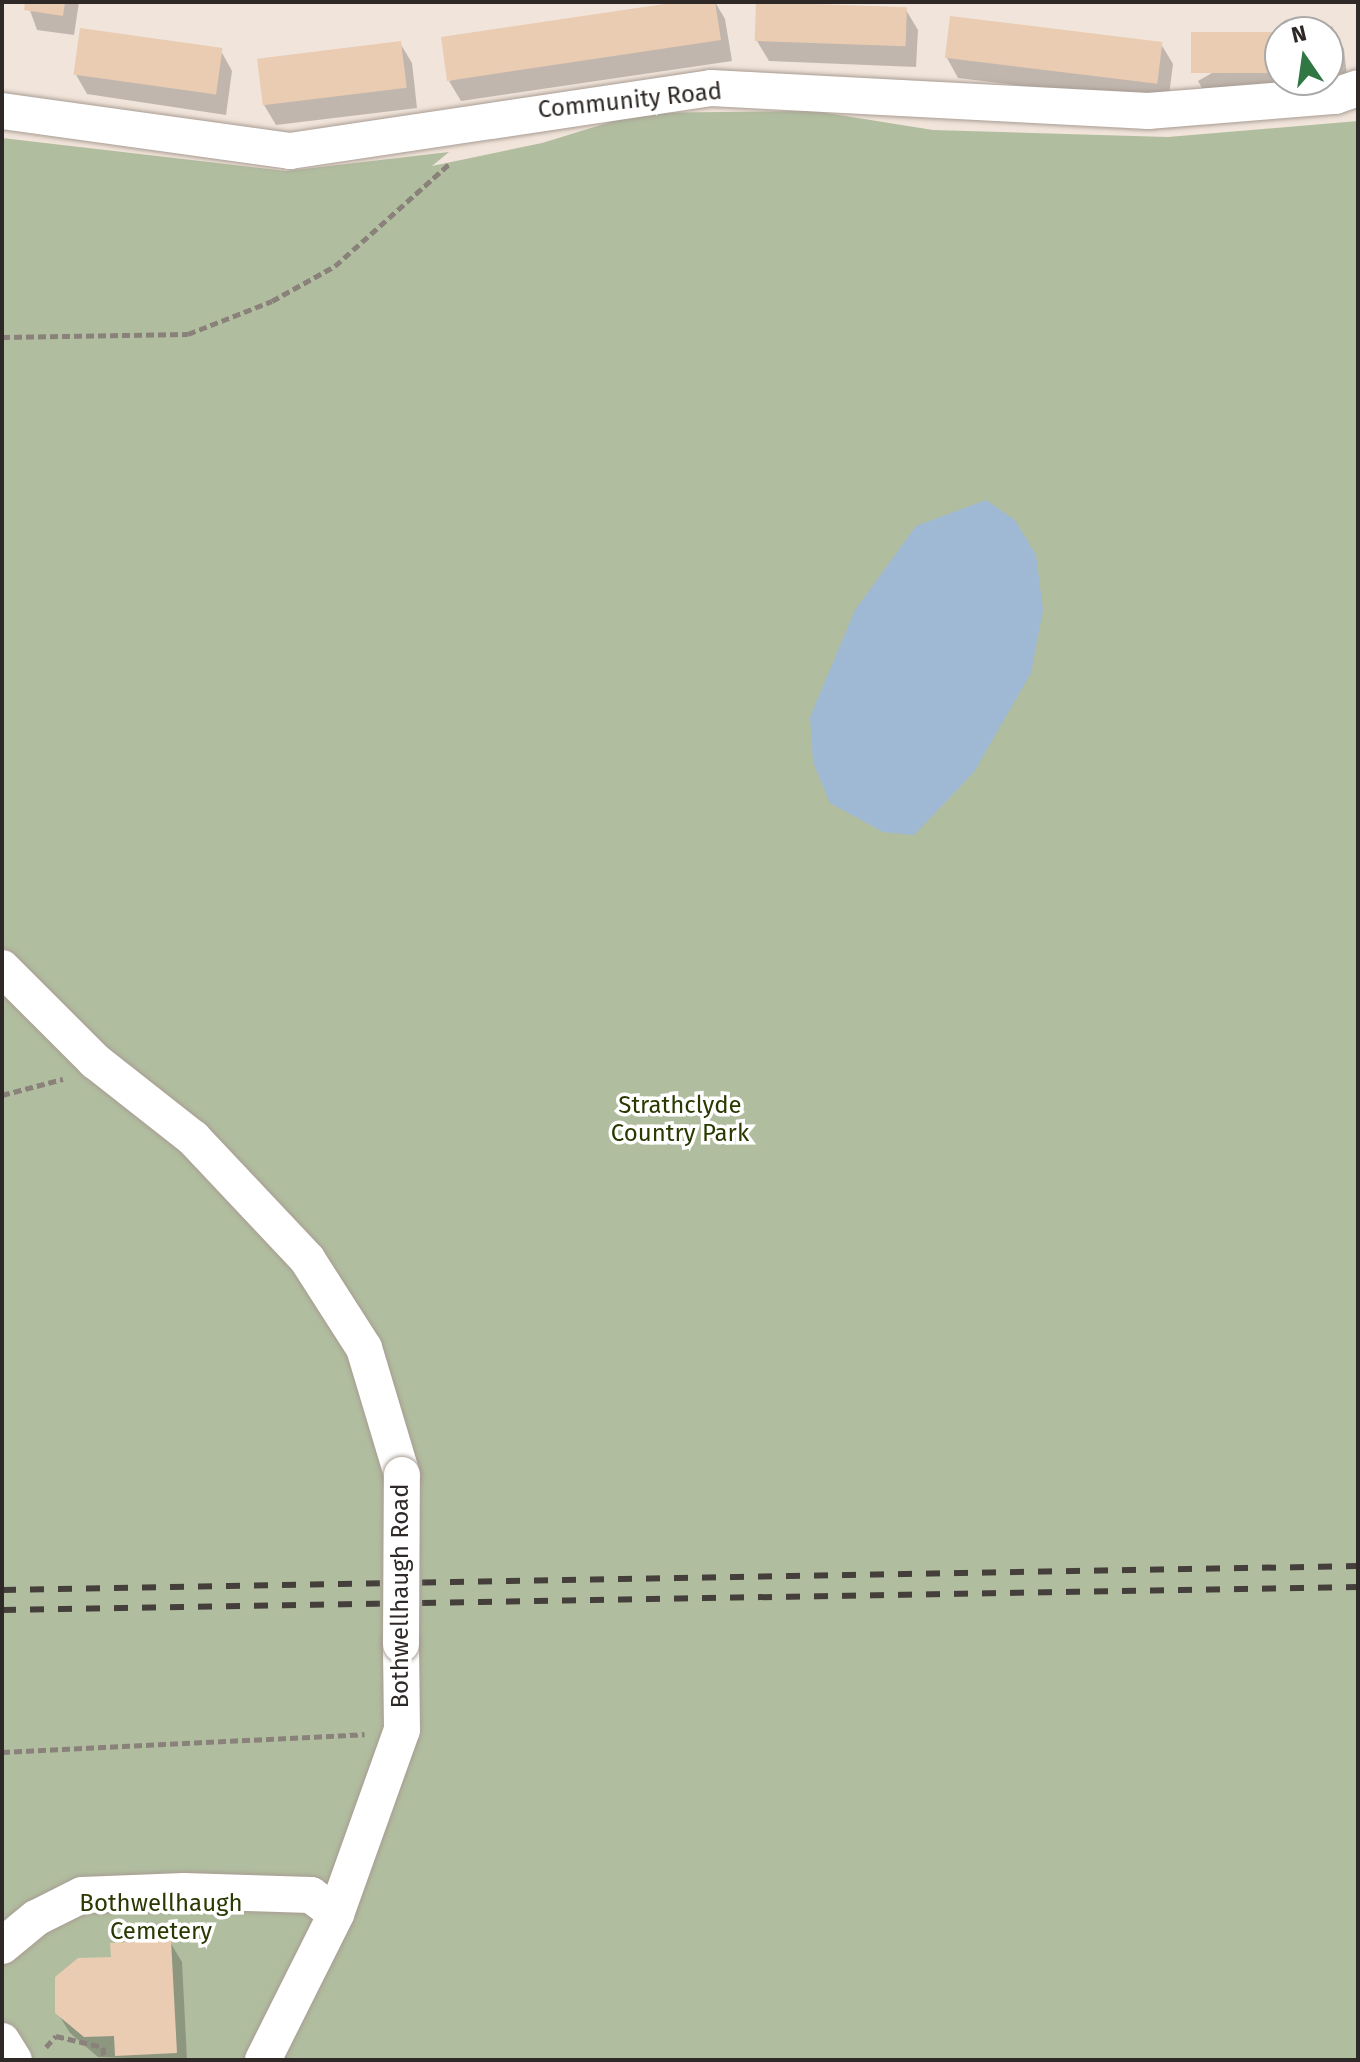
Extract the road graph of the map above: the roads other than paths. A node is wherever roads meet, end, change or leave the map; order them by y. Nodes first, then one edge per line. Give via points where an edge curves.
1 (1358, 88) edge
2 (2, 111) edge
3 (2, 968) edge
4 (336, 1914) junction
5 (2, 1946) edge
6 (2, 2041) edge
7 (28, 2056) edge
8 (263, 2060) edge

1 - 2 street, Community Road via 1335,96 1148,111 711,88 290,151
3 - 4 street, Bothwellhaugh Road, bridge via 95,1061 193,1138 307,1259 364,1348 402,1475 402,1730
4 - 5 street via 311,1895 82,1895 36,1918
4 - 8 street, Bothwellhaugh Road
6 - 7 street

